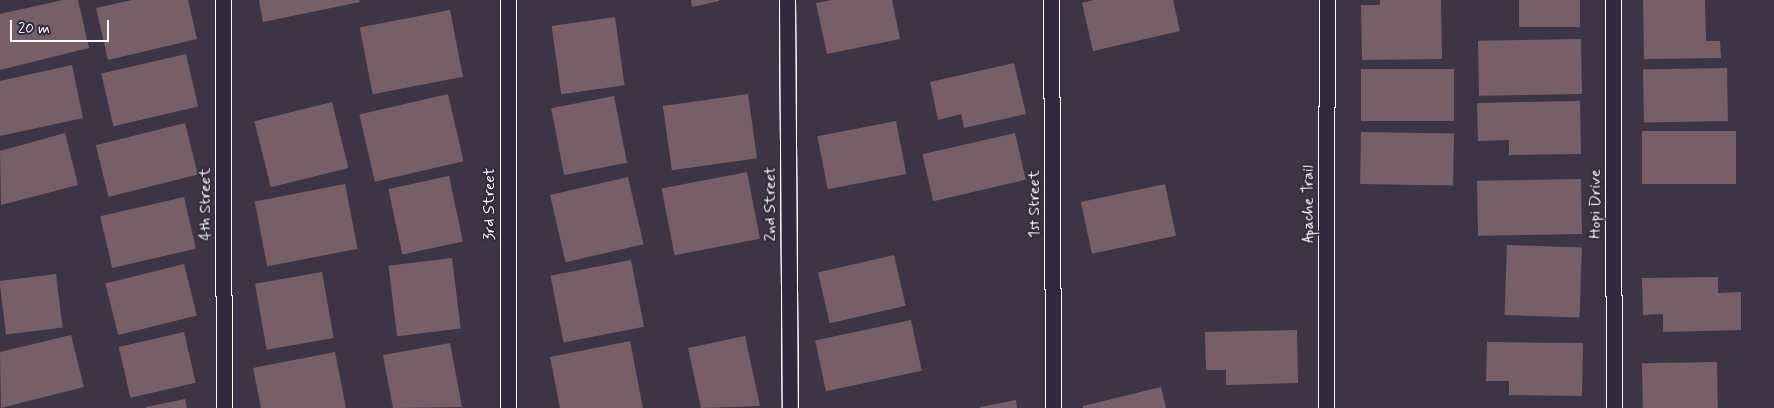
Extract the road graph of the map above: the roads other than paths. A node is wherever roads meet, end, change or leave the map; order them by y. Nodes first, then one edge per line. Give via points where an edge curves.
1 (224, 0) edge
2 (508, 0) edge
3 (787, 0) edge
4 (1051, 0) edge
5 (1327, 0) edge
6 (1614, 0) edge
7 (224, 408) edge
8 (508, 408) edge
9 (790, 408) edge
10 (1053, 408) edge
11 (1326, 408) edge
12 (1614, 408) edge

1 - 7 lane, 4th Street
2 - 8 lane, 3rd Street
3 - 9 lane, 2nd Street
4 - 10 lane, 1st Street
5 - 11 lane, Apache Trail
6 - 12 lane, Hopi Drive

